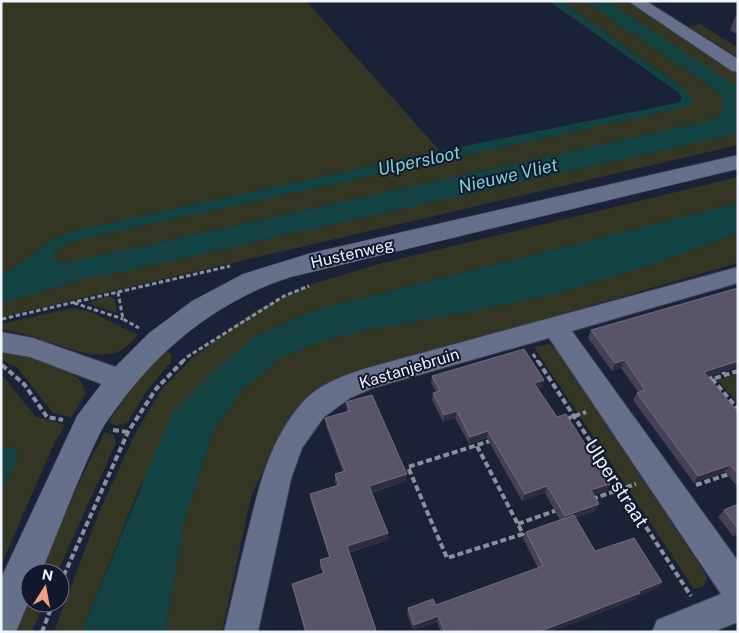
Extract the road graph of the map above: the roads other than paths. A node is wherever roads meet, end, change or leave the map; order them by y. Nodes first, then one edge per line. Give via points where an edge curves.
1 (635, 1) edge
2 (738, 67) edge
3 (738, 162) edge
4 (738, 275) edge
5 (554, 325) junction
6 (1, 342) edge
7 (120, 380) junction
8 (738, 590) edge
9 (738, 605) edge
10 (1, 621) edge
11 (241, 632) edge
12 (669, 632) edge

1 - 2 street
3 - 7 main road, Hustenweg via 311,262 253,281 175,326
4 - 5 street, Kastanjebruin
5 - 8 street
5 - 11 street, Kastanjebruin via 367,379 340,390 314,409 290,442 276,479
6 - 7 street via 33,348
7 - 10 main road, Hustenweg via 88,425
9 - 12 street

